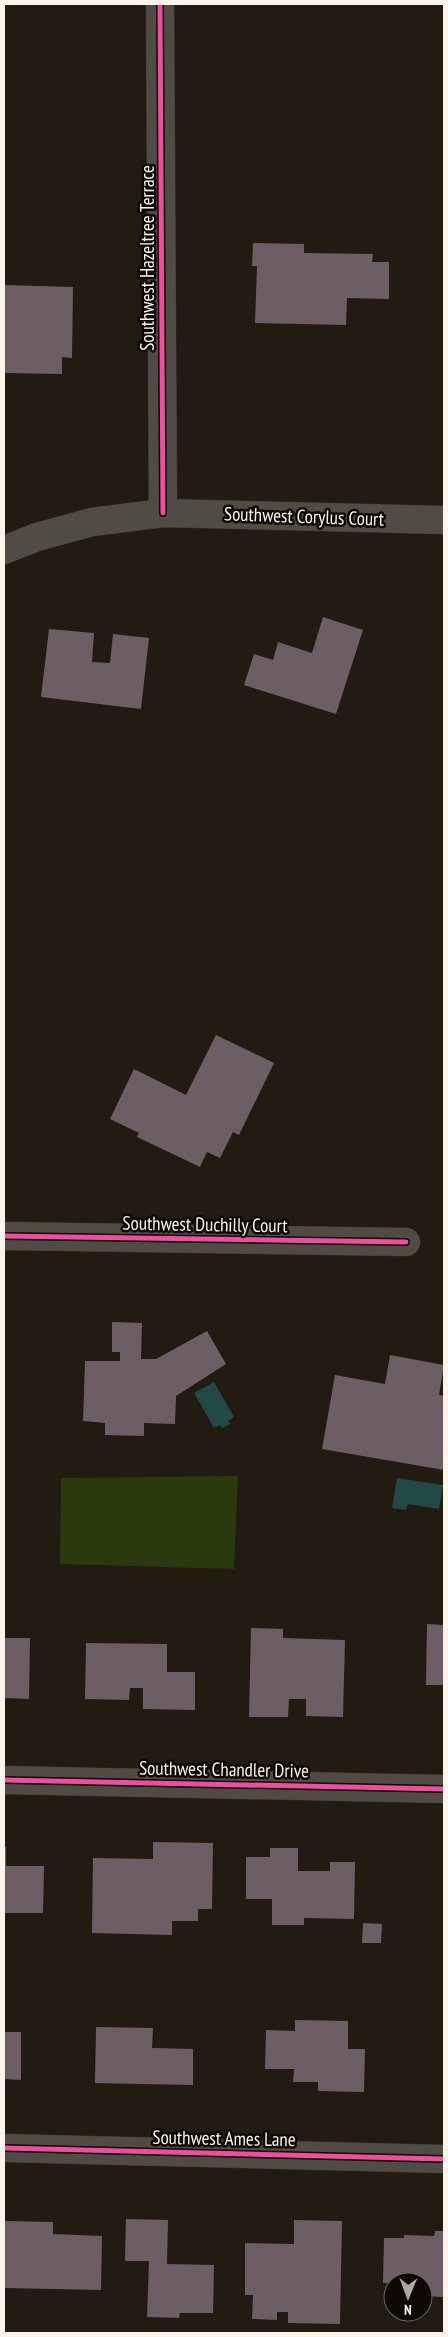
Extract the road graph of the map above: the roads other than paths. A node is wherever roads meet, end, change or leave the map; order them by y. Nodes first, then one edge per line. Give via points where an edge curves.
1 (160, 4) edge
2 (164, 512) junction
3 (444, 520) edge
4 (4, 550) edge
5 (4, 1236) edge
6 (406, 1242) dead end
7 (4, 1780) edge
8 (444, 1789) edge
9 (4, 2148) edge
10 (444, 2159) edge

1 - 2 street, Southwest Hazeltree Terrace
2 - 3 street, Southwest Corylus Court
2 - 4 street, Southwest Corylus Court via 92,522
5 - 6 street, Southwest Duchilly Court
7 - 8 street, Southwest Chandler Drive
9 - 10 street, Southwest Ames Lane

